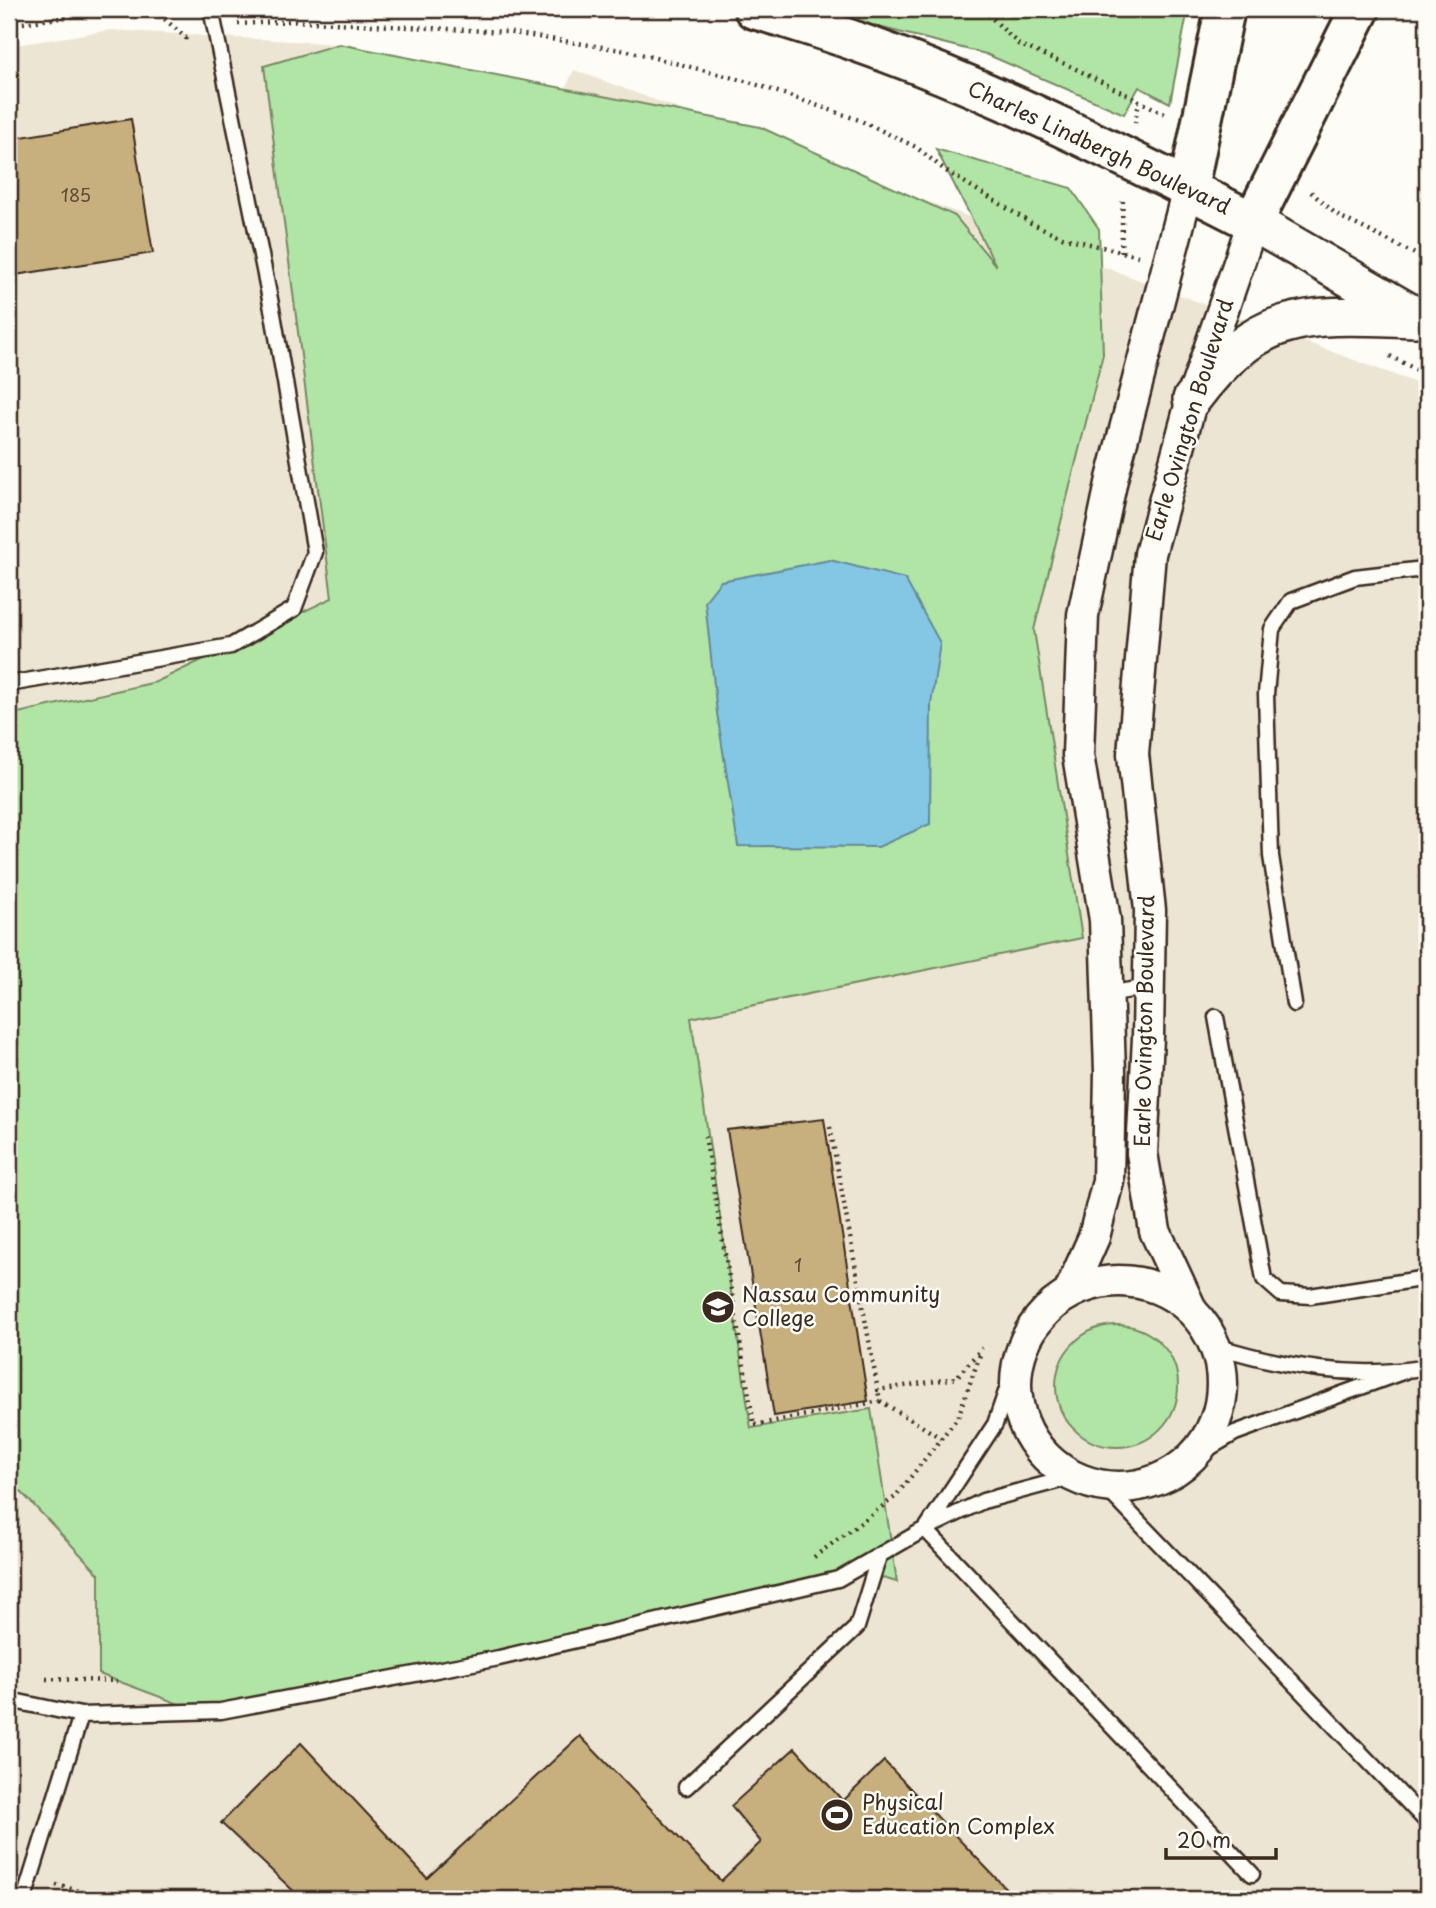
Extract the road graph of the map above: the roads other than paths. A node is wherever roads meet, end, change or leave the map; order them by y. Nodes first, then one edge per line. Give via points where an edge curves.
1 (211, 9) edge
2 (1225, 9) edge
3 (1360, 9) edge
4 (773, 11) edge
5 (1188, 188) junction
6 (1253, 222) junction
7 (1424, 320) edge
8 (1192, 399) junction
9 (1427, 573) edge
10 (9, 684) edge
11 (1149, 987) junction
12 (1107, 994) junction
13 (1294, 1004) dead end
14 (1216, 1017) dead end
15 (1427, 1278) edge
16 (1069, 1293) junction
17 (1192, 1311) junction
18 (1216, 1346) junction
19 (1018, 1357) junction
20 (1427, 1367) edge
21 (1405, 1371) junction
22 (1192, 1458) junction
23 (1072, 1477) junction
24 (1106, 1488) junction
25 (925, 1529) junction
26 (879, 1556) junction
27 (9, 1700) edge
28 (81, 1715) junction
29 (686, 1787) dead end
30 (1427, 1822) edge
31 (1252, 1874) dead end
32 (24, 1899) edge

1 - 10 lane via 273,314 315,552 294,609 231,646
2 - 5 main road, Earle Ovington Boulevard
3 - 6 main road, Earle Ovington Boulevard
4 - 5 main road, Charles Lindbergh Boulevard via 937,72
5 - 6 main road, Charles Lindbergh Boulevard
5 - 12 street, Earle Ovington Boulevard via 1112,479 1083,615 1079,755 1105,919
6 - 7 street, Charles Lindbergh Boulevard
6 - 8 street, Earle Ovington Boulevard
7 - 8 street via 1331,315 1287,322 1245,341 1216,366
8 - 11 street, Earle Ovington Boulevard via 1150,554 1133,754 1150,910
9 - 13 lane via 1415,570 1355,577 1291,601 1272,629 1266,694 1271,856
11 - 12 lane
11 - 17 street, Earle Ovington Boulevard via 1142,1153 1155,1231
12 - 16 street, Earle Ovington Boulevard via 1108,1181 1094,1237
14 - 15 lane via 1264,1279 1281,1294 1310,1296
16 - 17 street via 1100,1282 1134,1282 1165,1292
16 - 19 street via 1046,1310 1029,1331
17 - 18 street
18 - 21 lane via 1271,1363 1332,1372
18 - 22 street via 1222,1375 1221,1406 1210,1434
19 - 23 street via 1015,1392 1024,1426 1043,1456
19 - 25 lane via 995,1424
20 - 21 lane
21 - 22 lane via 1235,1433
22 - 24 street via 1167,1477 1137,1486
23 - 24 street
23 - 25 lane via 983,1501
24 - 30 lane
25 - 26 lane
25 - 31 lane
26 - 28 lane via 838,1579 499,1658 221,1710
26 - 29 lane via 857,1627
27 - 28 lane
28 - 32 lane

